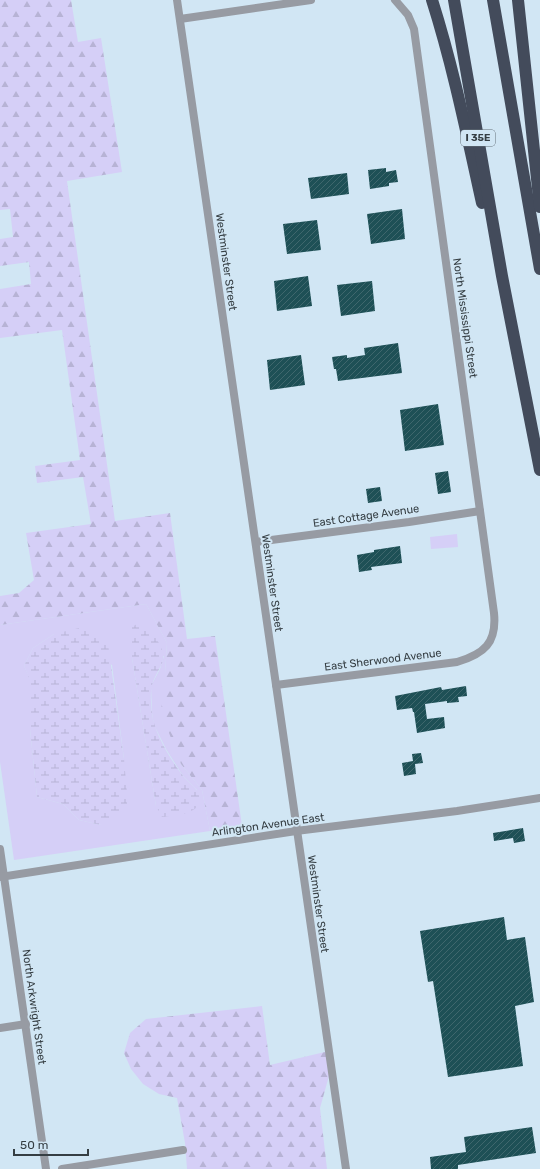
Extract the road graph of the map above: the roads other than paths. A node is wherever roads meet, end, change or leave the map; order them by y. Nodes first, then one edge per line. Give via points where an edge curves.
1 (178, 0) edge
2 (311, 0) edge
3 (395, 0) edge
4 (432, 0) edge
5 (454, 0) edge
6 (493, 0) edge
7 (518, 0) edge
8 (180, 19) junction
9 (540, 207) edge
10 (540, 269) edge
11 (502, 276) junction
12 (540, 470) edge
13 (480, 511) junction
14 (256, 542) junction
15 (488, 644) joint
16 (276, 684) junction
17 (540, 798) edge
18 (296, 831) junction
19 (0, 849) edge
20 (2, 877) edge
21 (26, 1024) junction
22 (0, 1028) edge
23 (183, 1150) dead end
24 (46, 1169) edge
25 (62, 1169) edge
26 (346, 1169) edge

1 - 8 street, Westminster Street
2 - 8 street
3 - 13 street, North Mississippi Street via 408,15 414,29
4 - 11 highway via 465,124 488,232
5 - 11 highway, I 35E
6 - 10 highway
7 - 9 highway
8 - 14 street, Westminster Street
11 - 12 highway, I 35E
13 - 14 street, East Cottage Avenue
13 - 15 street, North Mississippi Street via 495,624
14 - 16 street, Westminster Street
15 - 16 street, East Sherwood Avenue via 476,656 456,662
16 - 18 street, Westminster Street
17 - 18 street, Arlington Avenue East
18 - 20 street, Arlington Avenue East
18 - 26 street, Westminster Street
19 - 20 street, North Arkwright Street
20 - 21 street, North Arkwright Street
21 - 22 street
21 - 24 street, North Arkwright Street
23 - 25 street

